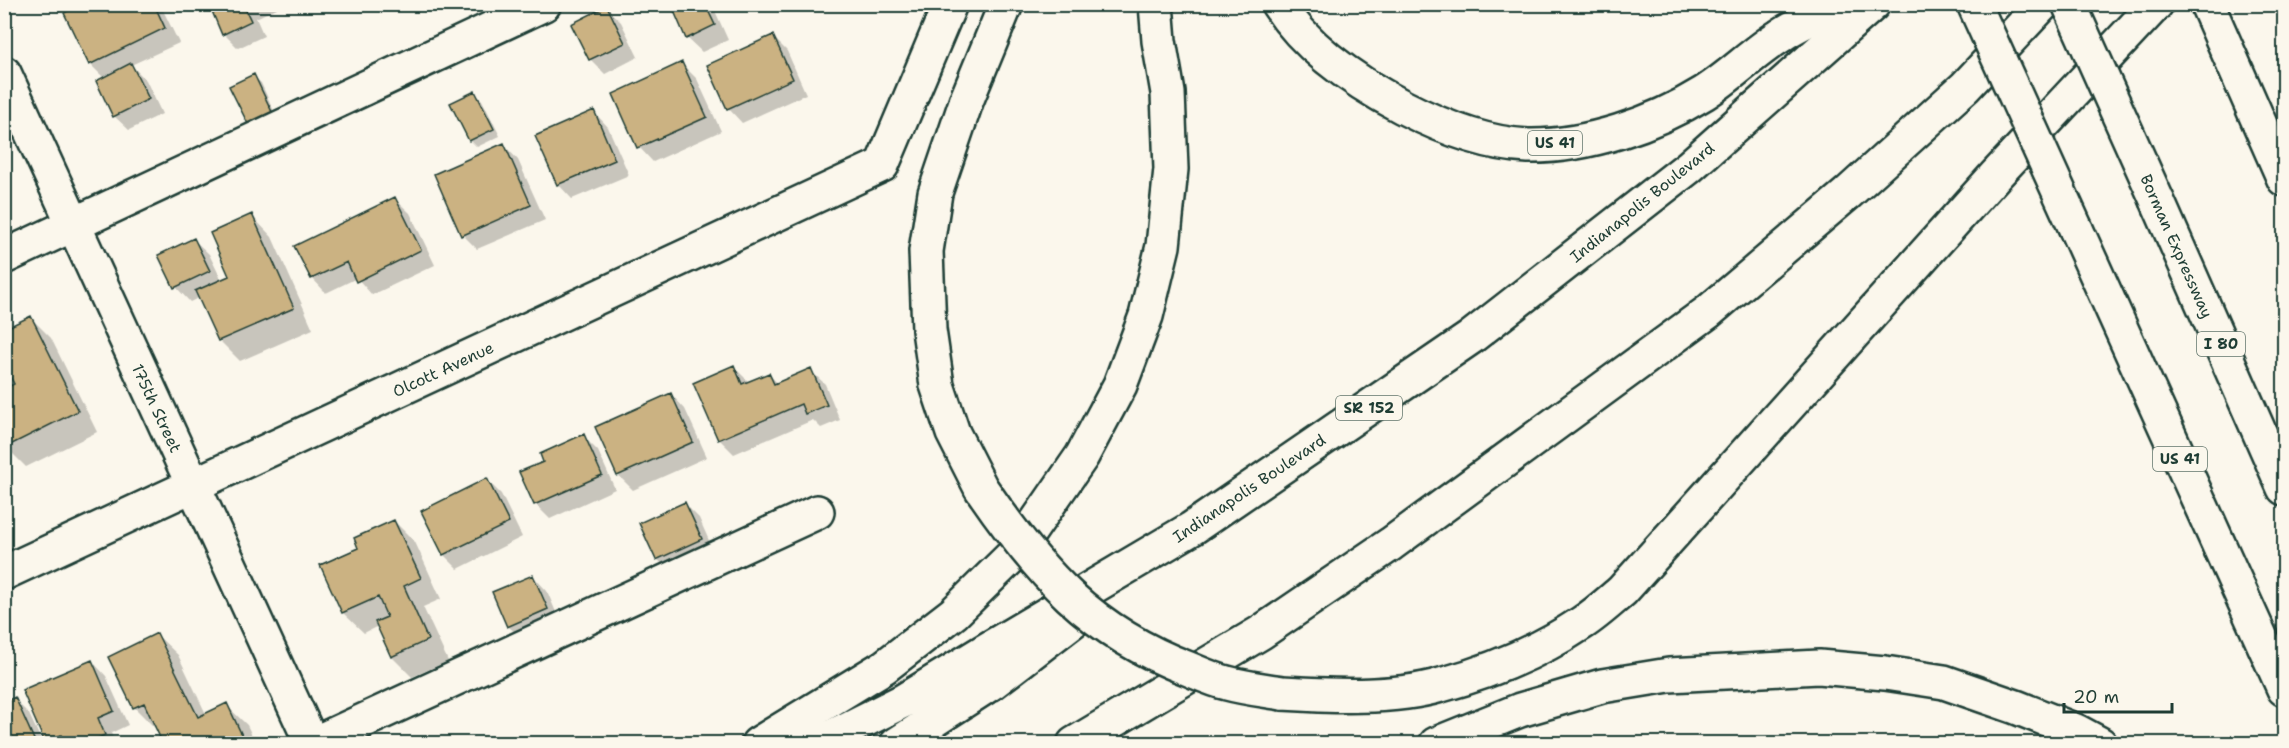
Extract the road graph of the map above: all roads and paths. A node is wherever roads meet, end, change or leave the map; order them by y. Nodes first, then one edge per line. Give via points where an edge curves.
1 (544, 4) edge
2 (950, 4) edge
3 (1006, 4) edge
4 (1156, 4) edge
5 (1278, 4) edge
6 (1840, 4) edge
7 (1873, 4) edge
8 (1974, 4) edge
9 (2043, 4) edge
10 (2069, 4) edge
11 (2156, 4) edge
12 (2207, 4) edge
13 (4, 73) edge
14 (2284, 179) edge
15 (74, 225) junction
16 (4, 257) edge
17 (192, 485) junction
18 (2284, 488) edge
19 (817, 512) dead end
20 (1191, 529) junction
21 (4, 573) edge
22 (2284, 689) edge
23 (313, 744) edge
24 (758, 744) edge
25 (817, 744) edge
26 (897, 744) edge
27 (1074, 744) edge
28 (1436, 744) edge
29 (2100, 744) edge

1 - 15 main road
2 - 17 main road, Olcott Avenue via 882,165
3 - 11 main road, bridge via 934,193 926,250 929,330 937,385 953,433 981,488 1036,563 1077,605 1116,634 1162,659 1226,683 1335,697 1439,686 1537,648 1583,622 1622,591 1995,176
4 - 24 main road via 1168,93 1171,169 1163,246 1146,316 1120,385 1082,456 1015,553 954,614 884,668
5 - 6 main road, US 41 via 1325,56 1377,94 1426,119 1476,137 1527,146 1579,142 1637,126 1704,93 1781,35
7 - 20 main road, Indianapolis Boulevard / SR 152 via 1689,167 1470,338
8 - 22 main road, US 41, bridge
9 - 27 main road via 1965,87 1708,312 1391,544 1260,633
10 - 18 main road, Borman Expressway / I 80, bridge
12 - 14 main road
13 - 15 main road, 175th Street
15 - 16 main road
15 - 17 main road, 175th Street
17 - 21 main road, Olcott Avenue
17 - 23 main road, 175th Street
19 - 23 main road
20 - 25 main road, Indianapolis Boulevard / SR 152 via 903,701
20 - 26 main road via 993,682
28 - 29 main road via 1520,710 1602,686 1669,675 1819,667 1944,682 2016,707

